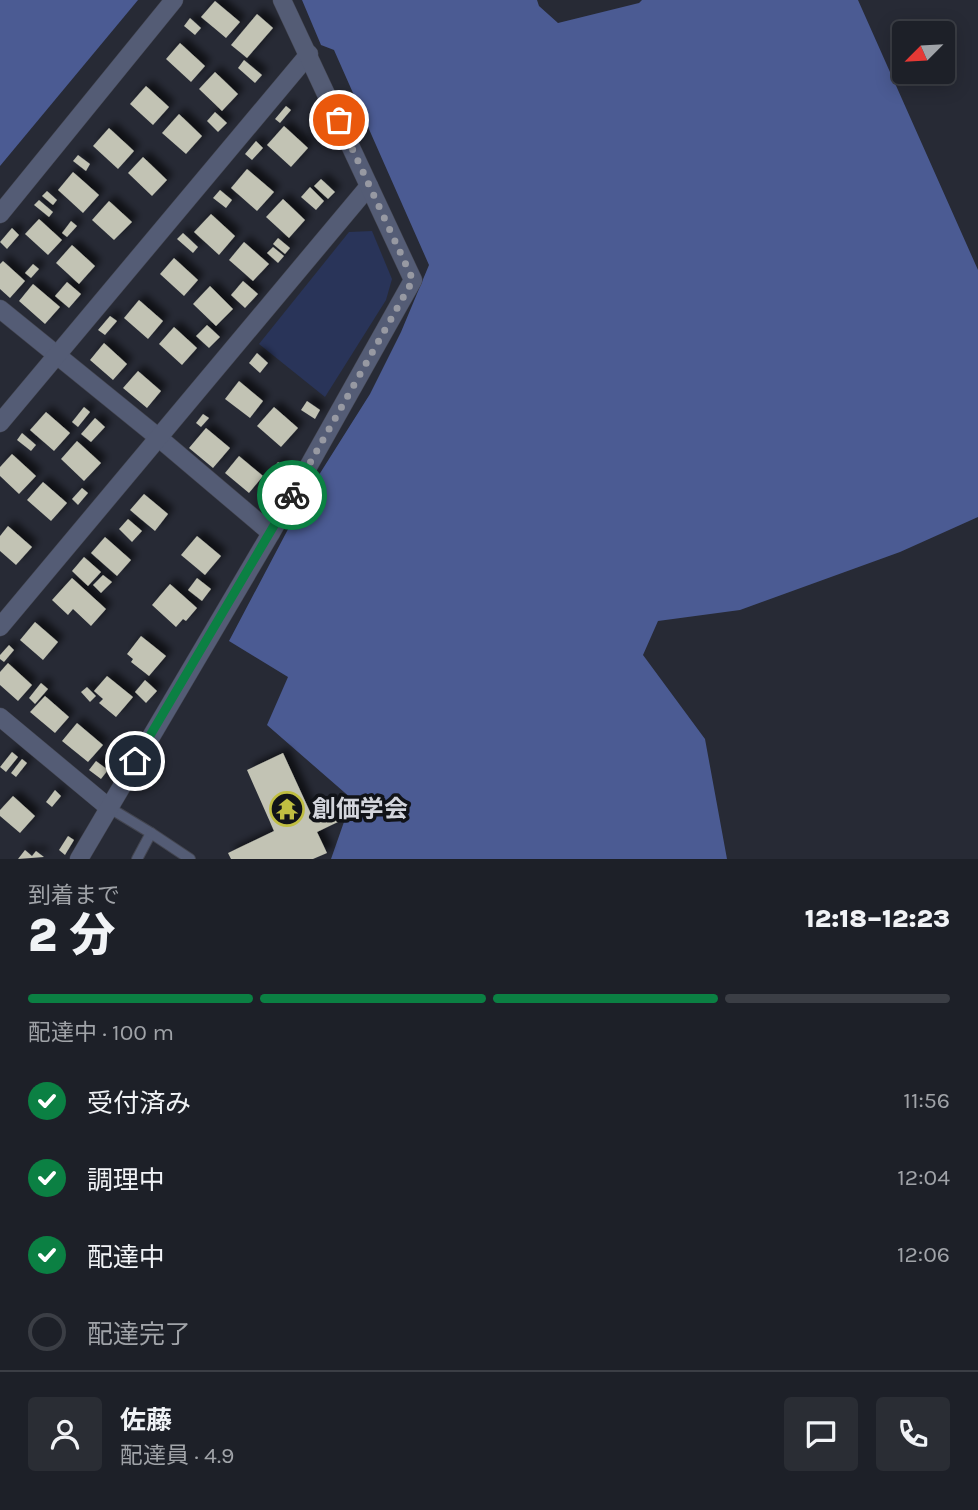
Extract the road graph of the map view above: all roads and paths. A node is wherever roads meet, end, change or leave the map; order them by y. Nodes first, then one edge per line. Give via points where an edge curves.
1 (174, 0) edge
2 (282, 0) edge
3 (309, 54) junction
4 (369, 186) junction
5 (0, 214) edge
6 (0, 309) edge
7 (55, 356) junction
8 (0, 423) edge
9 (159, 438) junction
10 (271, 533) junction
11 (0, 627) edge
12 (0, 717) edge
13 (108, 807) junction
14 (151, 833) junction
15 (79, 859) edge
16 (137, 859) edge
17 (190, 859) edge

1 - 5 street
2 - 3 street
3 - 4 street
3 - 7 street
4 - 9 street
4 - 10 street via 413,280
6 - 7 street
7 - 8 street
7 - 9 street
9 - 10 street
9 - 11 street
10 - 13 street
12 - 13 street
13 - 14 lane
13 - 15 street
14 - 16 lane
14 - 17 lane

